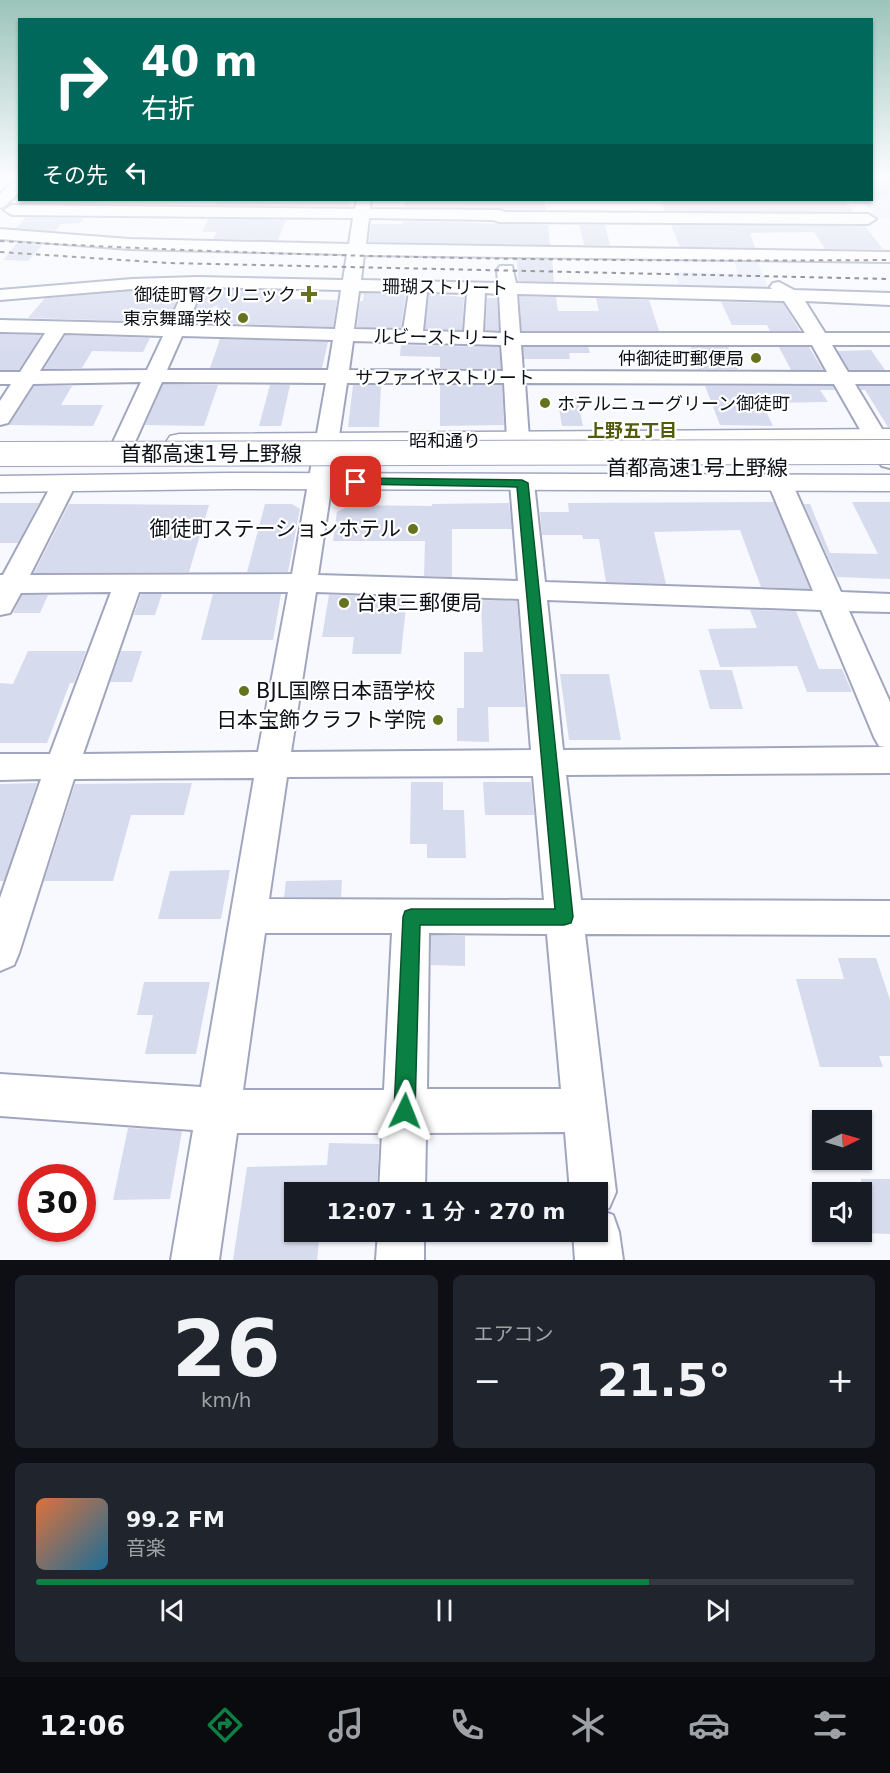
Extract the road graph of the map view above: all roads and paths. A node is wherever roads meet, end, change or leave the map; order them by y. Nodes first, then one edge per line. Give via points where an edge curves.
1 (36, 237) edge
2 (119, 237) edge
3 (244, 237) edge
4 (358, 237) edge
5 (500, 237) edge
6 (668, 237) edge
7 (762, 237) edge
8 (115, 243) junction
9 (240, 247) junction
10 (356, 249) junction
11 (504, 253) junction
12 (766, 255) junction
13 (675, 256) junction
14 (890, 257) edge
15 (197, 282) junction
16 (352, 285) junction
17 (419, 286) junction
18 (476, 287) junction
19 (507, 288) junction
20 (787, 294) junction
21 (0, 295) edge
22 (890, 299) edge
23 (0, 326) edge
24 (58, 328) junction
25 (174, 331) junction
26 (344, 335) junction
27 (412, 337) junction
28 (473, 338) junction
29 (511, 339) junction
30 (890, 339) edge
31 (819, 340) junction
32 (154, 376) junction
33 (513, 376) junction
34 (338, 377) junction
35 (841, 377) junction
36 (0, 378) edge
37 (26, 378) junction
38 (890, 378) edge
39 (0, 418) edge
40 (518, 440) junction
41 (124, 442) junction
42 (886, 442) edge
43 (0, 443) edge
44 (0, 454) edge
45 (324, 458) junction
46 (890, 461) edge
47 (0, 468) edge
48 (890, 468) edge
49 (509, 483) junction
50 (780, 483) junction
51 (890, 483) edge
52 (0, 484) edge
53 (64, 484) junction
54 (302, 583) junction
55 (128, 584) junction
56 (4, 591) edge
57 (532, 591) junction
58 (831, 601) junction
59 (890, 603) edge
60 (890, 737) edge
61 (890, 759) edge
62 (548, 762) junction
63 (273, 765) junction
64 (62, 766) junction
65 (0, 767) edge
66 (249, 916) junction
67 (411, 917) junction
68 (564, 917) junction
69 (890, 918) edge
70 (0, 953) edge
71 (0, 1095) edge
72 (219, 1110) junction
73 (585, 1110) junction
74 (405, 1111) junction
75 (402, 1182) edge
76 (592, 1182) edge
77 (401, 1242) edge
78 (597, 1242) edge
79 (195, 1260) edge
80 (400, 1260) edge
81 (599, 1260) edge

1 - 8 street
2 - 8 street
3 - 9 street
4 - 10 street
5 - 11 street
6 - 13 street
7 - 12 street
8 - 9 street
9 - 10 street
10 - 11 street
10 - 16 street
11 - 13 street
11 - 19 street
12 - 13 street
12 - 14 street
12 - 20 street via 780,290
15 - 16 street, 珊瑚ストリート
15 - 21 street, 珊瑚ストリート
15 - 25 street
16 - 17 street, 珊瑚ストリート
16 - 26 street
17 - 18 street, 珊瑚ストリート
17 - 27 street
18 - 19 street, 珊瑚ストリート
18 - 28 street
19 - 20 street, 珊瑚ストリート
19 - 29 street
20 - 22 street, 珊瑚ストリート
20 - 31 street
23 - 24 street, ルビーストリート
24 - 25 street, ルビーストリート
24 - 37 street
25 - 26 street, ルビーストリート
25 - 32 street
26 - 27 street, ルビーストリート
26 - 34 street
27 - 28 street, ルビーストリート
28 - 29 street, ルビーストリート
29 - 31 street, ルビーストリート
29 - 33 street
30 - 31 street, ルビーストリート
31 - 35 street
32 - 34 street, サファイヤストリート
32 - 37 street, サファイヤストリート
32 - 41 street
33 - 34 street, サファイヤストリート
33 - 35 street, サファイヤストリート
33 - 40 street
34 - 45 street
35 - 38 street, サファイヤストリート
35 - 42 street
36 - 37 street, サファイヤストリート
37 - 39 street
40 - 42 highway, 昭和通り
40 - 45 highway, 昭和通り
41 - 43 highway, 昭和通り
41 - 45 highway, 昭和通り
42 - 44 highway, 首都高速1号上野線, bridge
42 - 46 street
45 - 49 highway, 昭和通り
45 - 53 highway, 昭和通り
45 - 54 street
47 - 48 highway, 首都高速1号上野線
49 - 50 highway, 昭和通り
49 - 57 street
50 - 51 highway, 昭和通り
50 - 58 street
52 - 53 highway, 昭和通り
53 - 56 street
54 - 55 street
54 - 57 street
54 - 63 street
55 - 56 street
55 - 64 street
57 - 58 street
57 - 62 street
58 - 59 street
58 - 60 street
61 - 62 street
62 - 63 street
62 - 68 street
63 - 64 street
63 - 66 street
64 - 65 street
64 - 70 street
66 - 67 street
66 - 72 street
67 - 68 street
67 - 74 street
68 - 69 street
68 - 73 street
71 - 72 street
72 - 74 street
72 - 79 street
73 - 74 street
73 - 76 street
74 - 75 street
77 - 80 street
78 - 81 street

